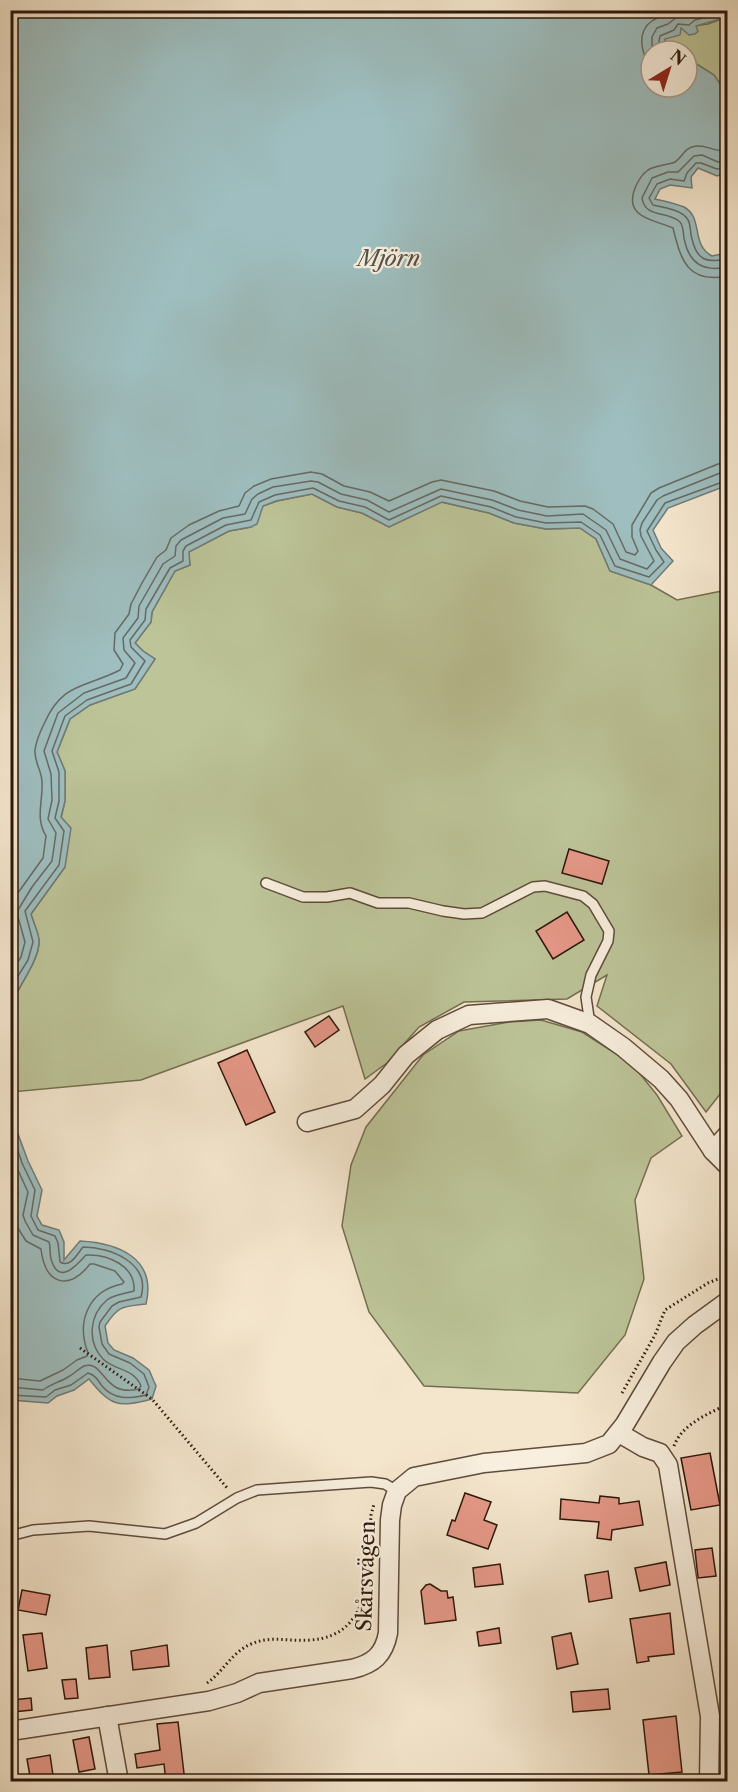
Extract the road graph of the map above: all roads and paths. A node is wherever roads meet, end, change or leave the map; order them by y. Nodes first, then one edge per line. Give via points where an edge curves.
1 (266, 883) dead end
2 (590, 1024) junction
3 (307, 1122) dead end
4 (728, 1134) edge
5 (712, 1151) junction
6 (728, 1166) edge
7 (728, 1300) edge
8 (81, 1348) dead end
9 (728, 1404) edge
10 (619, 1433) junction
11 (666, 1458) junction
12 (398, 1491) junction
13 (237, 1498) junction
14 (10, 1536) edge
15 (107, 1716) junction
16 (10, 1731) edge
17 (119, 1782) edge
18 (709, 1782) edge

1 - 2 lane via 303,897 350,893 378,903 409,903 464,914 482,913 533,887 545,886 583,896 593,904 609,931 586,997
2 - 3 street via 548,1009 469,1015 436,1030 406,1054 382,1085 355,1109
2 - 5 street via 661,1079 680,1099
4 - 5 street
5 - 6 street
7 - 10 street via 676,1342
8 - 13 path via 152,1400
9 - 11 path via 703,1416 678,1436
10 - 11 street
10 - 12 street via 609,1444 586,1453 435,1472 414,1477
11 - 18 street via 710,1716
12 - 13 lane via 371,1482 257,1490
12 - 15 street, Skårsvägen via 390,1520 388,1633 386,1644 374,1661 352,1669 259,1683 209,1701
13 - 14 lane via 196,1523 165,1534 89,1526 33,1530
15 - 16 street, Skårsvägen
15 - 17 street

